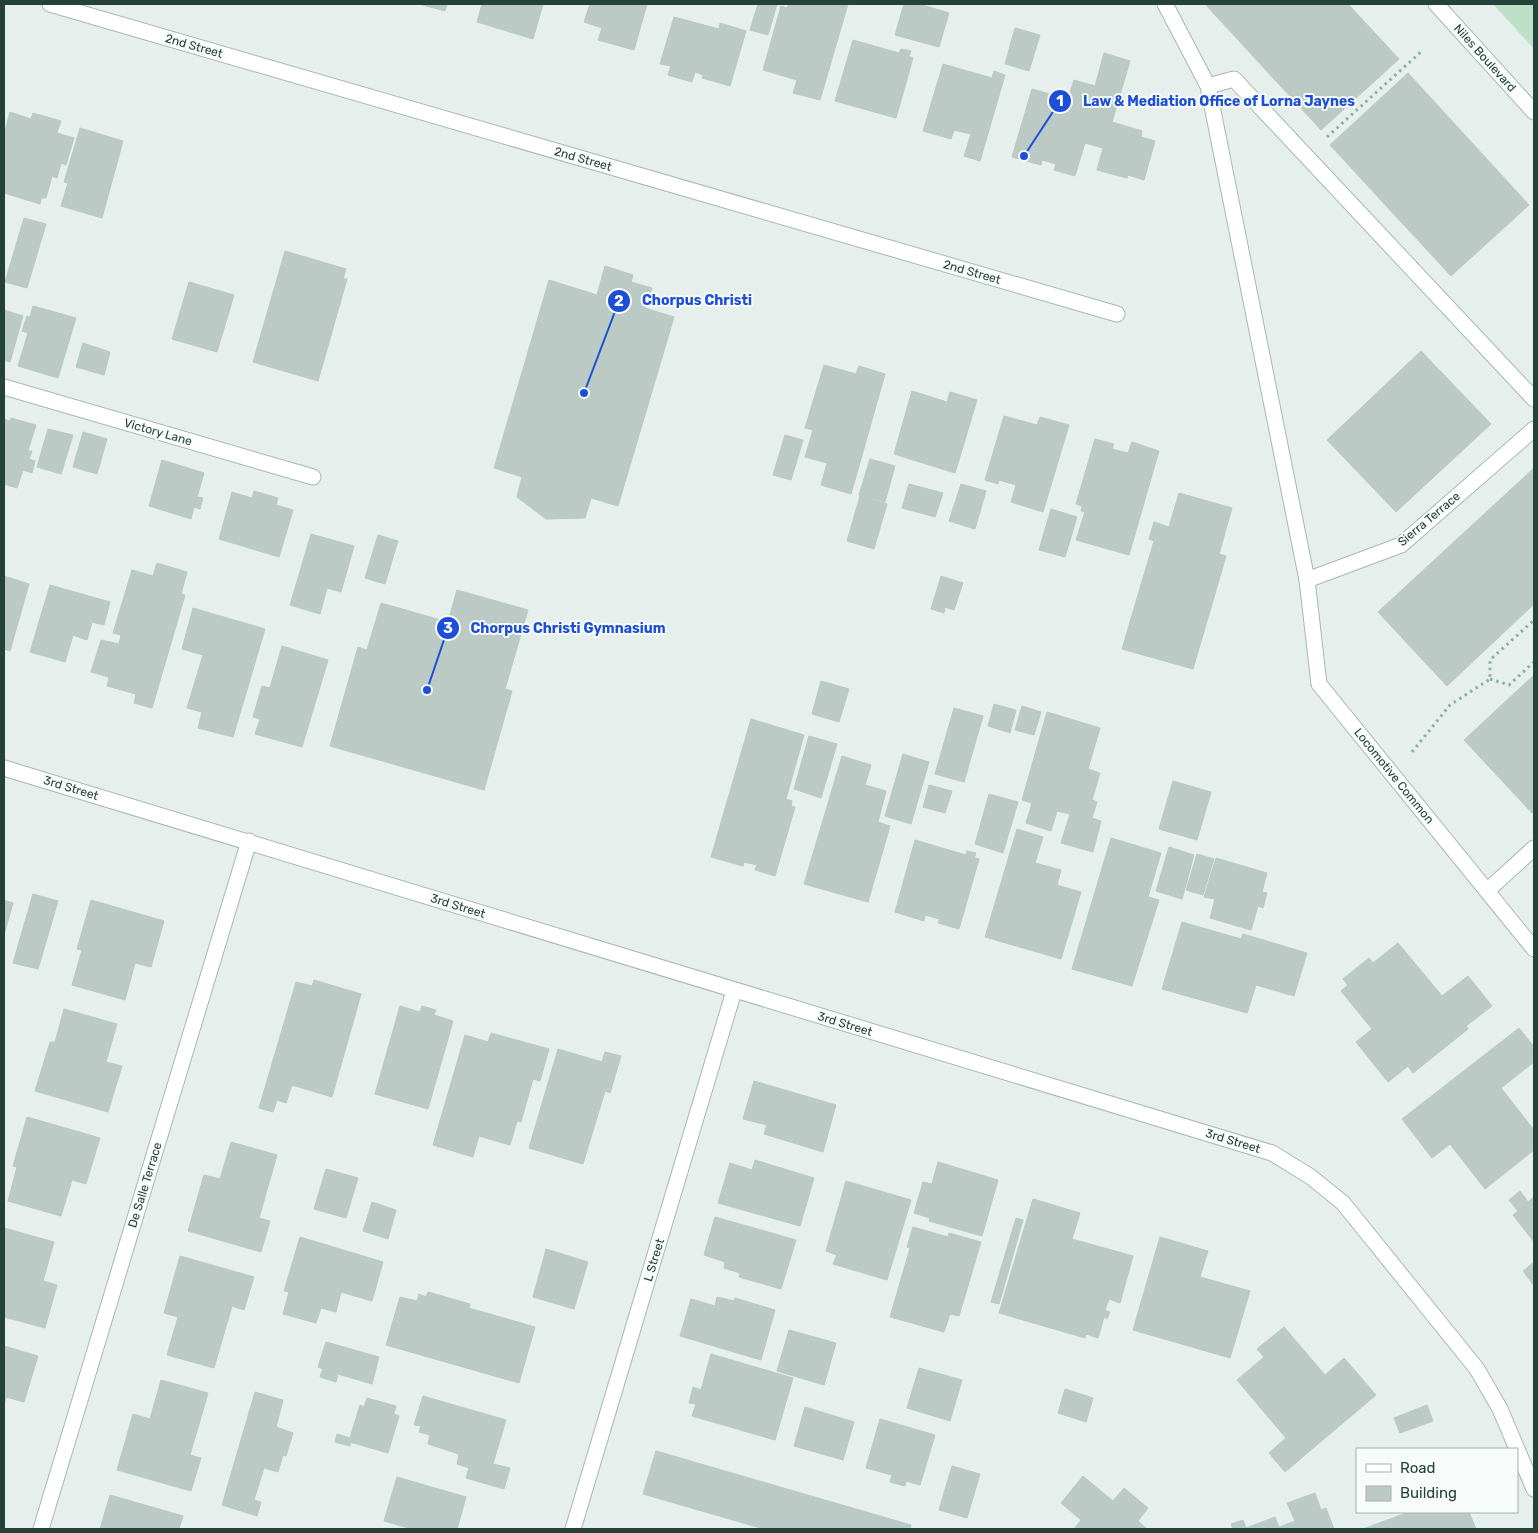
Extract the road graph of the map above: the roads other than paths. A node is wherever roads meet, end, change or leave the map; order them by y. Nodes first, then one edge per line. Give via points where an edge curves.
1 (50, 4) edge
2 (1164, 4) edge
3 (1436, 4) edge
4 (1208, 86) junction
5 (1534, 112) edge
6 (1117, 314) dead end
7 (4, 387) edge
8 (1534, 399) edge
9 (1534, 429) edge
10 (313, 477) dead end
11 (1307, 580) junction
12 (4, 768) edge
13 (249, 841) junction
14 (1534, 848) edge
15 (1488, 890) junction
16 (1534, 949) edge
17 (734, 991) junction
18 (1516, 1448) edge
19 (1518, 1452) edge
20 (1534, 1490) edge
21 (41, 1529) edge
22 (573, 1529) edge

1 - 6 street, 2nd Street
2 - 4 street, Locomotive Common
3 - 5 street, Niles Boulevard
4 - 8 street via 1234,79
4 - 11 street, Locomotive Common
7 - 10 street, Victory Lane
9 - 11 street, Sierra Terrace via 1401,545
11 - 15 street, Locomotive Common via 1319,684
12 - 13 street, 3rd Street
13 - 17 street, 3rd Street
13 - 21 street, De Salle Terrace
14 - 15 street
15 - 16 street, Locomotive Common
17 - 18 street, 3rd Street via 1272,1153 1312,1177 1343,1203 1477,1369 1500,1409
17 - 22 street, L Street
19 - 20 street, 3rd Street

